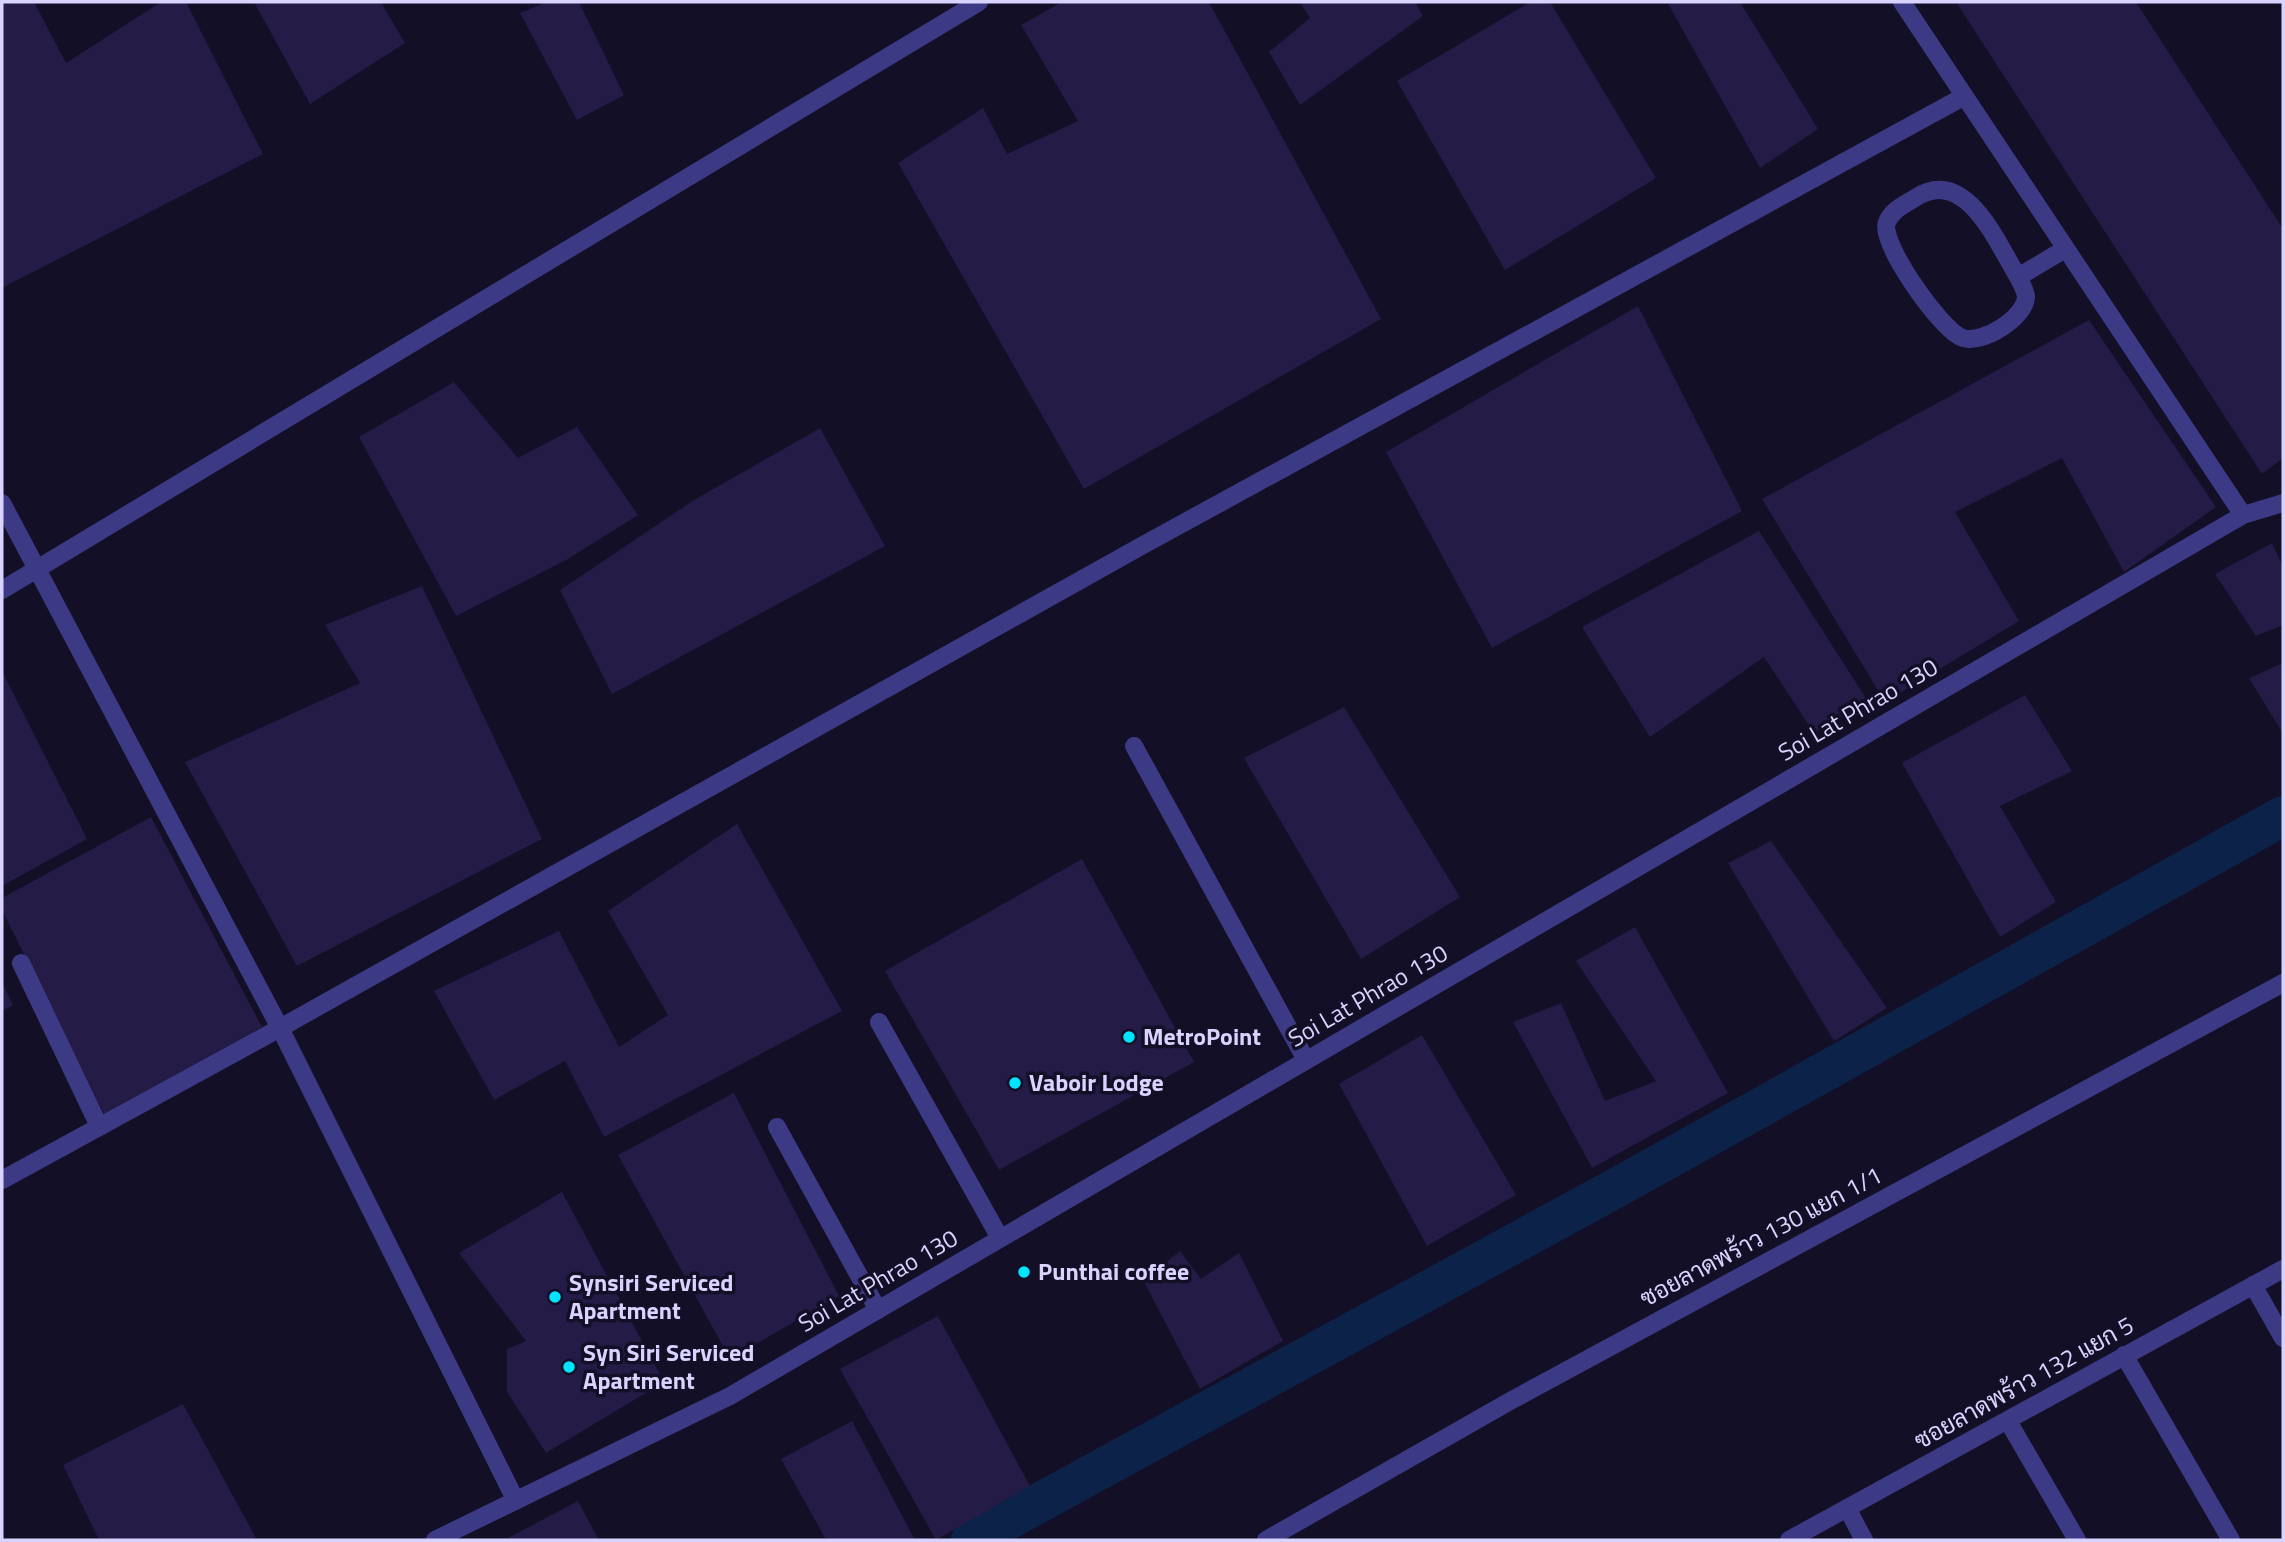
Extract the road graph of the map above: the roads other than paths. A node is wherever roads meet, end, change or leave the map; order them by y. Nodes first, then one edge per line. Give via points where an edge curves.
1 (979, 2) edge
2 (1902, 2) edge
3 (1963, 97) junction
4 (2065, 249) junction
5 (2018, 277) junction
6 (2, 503) edge
7 (2283, 503) edge
8 (2243, 515) junction
9 (37, 570) junction
10 (2, 590) edge
11 (1134, 746) dead end
12 (21, 963) dead end
13 (2283, 983) edge
14 (879, 1022) dead end
15 (280, 1028) junction
16 (1306, 1060) junction
17 (99, 1126) junction
18 (777, 1127) dead end
19 (2, 1180) edge
20 (1000, 1238) junction
21 (2283, 1269) edge
22 (2253, 1285) junction
23 (878, 1310) junction
24 (2283, 1338) edge
25 (2124, 1355) junction
26 (2008, 1421) junction
27 (516, 1501) junction
28 (1847, 1508) junction
29 (435, 1540) edge
30 (1266, 1540) edge
31 (1789, 1540) edge
32 (1864, 1540) edge
33 (2077, 1540) edge
34 (2231, 1540) edge

1 - 9 street
2 - 3 street
3 - 4 street
3 - 15 street via 1133,550
4 - 5 street
4 - 8 street
5 - 5 street via 2026,295 2023,307 2010,321 1966,339 1950,332 1932,311 1887,240 1885,225 1892,212 1925,191 1959,194 1980,215
6 - 9 street
7 - 8 street, Soi Lat Phrao 130
8 - 16 street, Soi Lat Phrao 130
9 - 10 street
9 - 15 street
11 - 16 street
12 - 17 street
13 - 30 street, ซอยลาดพร้าว 130 แยก 1/1 via 1512,1400
14 - 20 street
15 - 17 street
15 - 27 street
16 - 20 street, Soi Lat Phrao 130
17 - 19 street
18 - 23 street
20 - 23 street, Soi Lat Phrao 130
21 - 22 street, ซอยลาดพร้าว 132 แยก 5
22 - 24 street
22 - 25 street, ซอยลาดพร้าว 132 แยก 5
23 - 27 street, Soi Lat Phrao 130 via 730,1396
25 - 26 street, ซอยลาดพร้าว 132 แยก 5
25 - 34 street
26 - 28 street, ซอยลาดพร้าว 132 แยก 5
26 - 33 street
27 - 29 street, Soi Lat Phrao 130
28 - 31 street, ซอยลาดพร้าว 132 แยก 5
28 - 32 street

